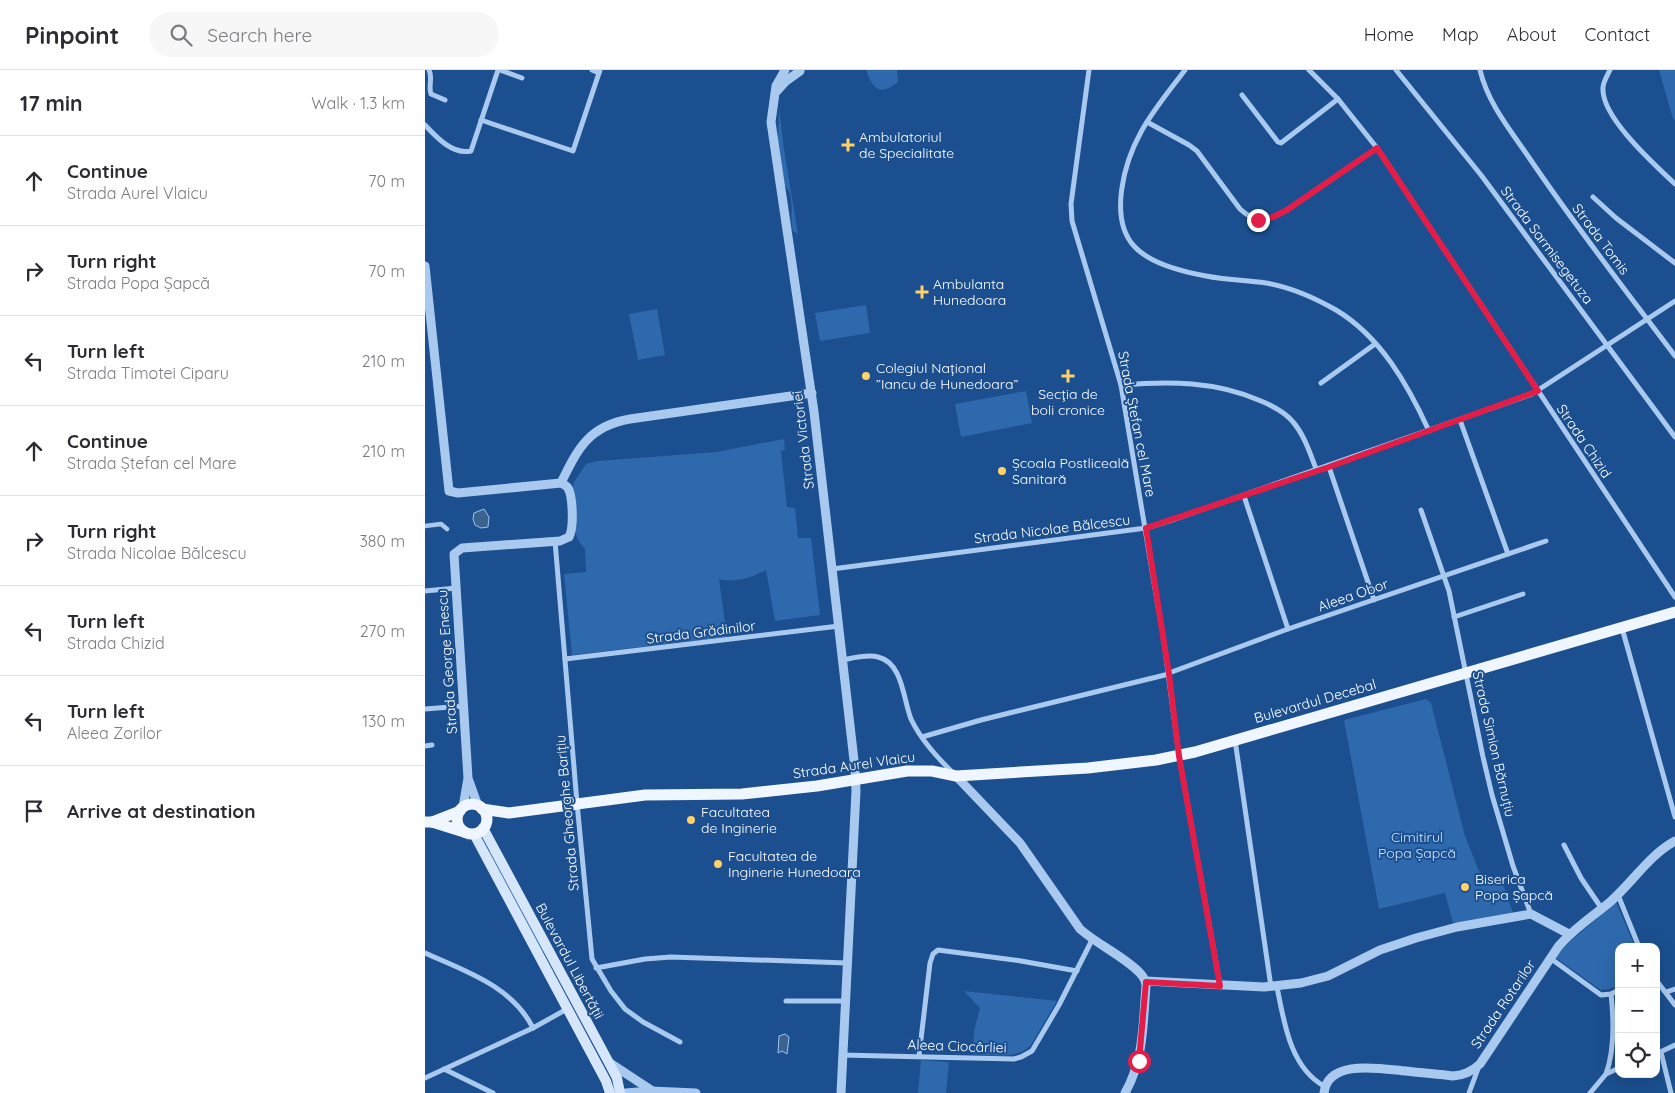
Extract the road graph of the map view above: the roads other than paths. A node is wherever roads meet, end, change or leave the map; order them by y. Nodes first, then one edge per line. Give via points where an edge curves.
1 (429, 70) edge
2 (499, 70) edge
3 (592, 70) edge
4 (785, 70) edge
5 (802, 70) edge
6 (1089, 70) edge
7 (1185, 70) edge
8 (1309, 70) edge
9 (1396, 70) edge
10 (1480, 70) edge
11 (1610, 70) edge
12 (599, 71) edge
13 (521, 78) dead end
14 (1242, 94) dead end
15 (774, 98) junction
16 (1338, 99) junction
17 (445, 100) dead end
18 (481, 120) junction
19 (1147, 122) junction
20 (425, 125) edge
21 (1377, 148) junction
22 (1675, 184) edge
23 (1593, 197) dead end
24 (1675, 263) edge
25 (425, 266) edge
26 (426, 300) edge
27 (1675, 301) edge
28 (1647, 318) junction
29 (1375, 344) junction
30 (1606, 344) junction
31 (1675, 356) edge
32 (1321, 383) dead end
33 (1121, 385) junction
34 (1538, 391) junction
35 (812, 393) junction
36 (1460, 420) junction
37 (1429, 431) junction
38 (1675, 437) edge
39 (1329, 467) junction
40 (1317, 471) junction
41 (561, 483) junction
42 (1244, 496) junction
43 (1421, 510) dead end
44 (425, 526) edge
45 (1146, 528) junction
46 (447, 529) dead end
47 (555, 541) junction
48 (1546, 542) dead end
49 (1508, 554) junction
50 (832, 569) junction
51 (1443, 577) junction
52 (456, 588) junction
53 (425, 591) edge
54 (1523, 594) dead end
55 (1675, 597) edge
56 (1374, 600) junction
57 (1675, 612) edge
58 (1454, 617) junction
59 (839, 626) junction
60 (1622, 628) junction
61 (1288, 629) junction
62 (565, 659) junction
63 (843, 660) junction
64 (1169, 673) junction
65 (1465, 673) junction
66 (463, 706) junction
67 (425, 710) edge
68 (922, 737) junction
69 (1235, 740) junction
70 (433, 745) dead end
71 (425, 746) edge
72 (1179, 756) junction
73 (956, 776) junction
74 (468, 778) junction
75 (856, 779) junction
76 (577, 803) junction
77 (480, 807) junction
78 (462, 809) junction
79 (509, 813) junction
80 (1675, 816) edge
81 (429, 822) edge
82 (477, 830) junction
83 (1675, 841) edge
84 (1564, 845) dead end
85 (1618, 895) junction
86 (1602, 909) junction
87 (1531, 914) junction
88 (1569, 934) junction
89 (1093, 940) junction
90 (1637, 943) edge
91 (425, 953) edge
92 (1550, 958) junction
93 (847, 963) junction
94 (597, 968) junction
95 (1077, 971) junction
96 (1146, 982) junction
97 (1660, 985) edge
98 (1220, 986) junction
99 (1274, 987) junction
100 (1675, 989) edge
101 (1615, 992) edge
102 (1666, 992) junction
103 (1611, 994) junction
104 (786, 1000) dead end
105 (845, 1001) junction
106 (1675, 1005) edge
107 (567, 1009) junction
108 (533, 1028) junction
109 (680, 1042) dead end
110 (1675, 1045) edge
111 (1660, 1052) edge
112 (843, 1055) junction
113 (919, 1056) junction
114 (1660, 1056) edge
115 (608, 1061) junction
116 (1479, 1064) junction
117 (444, 1069) junction
118 (1615, 1070) edge
119 (1606, 1074) junction
120 (425, 1078) edge
121 (651, 1090) junction
122 (1324, 1090) edge
123 (493, 1093) edge
124 (610, 1093) edge
125 (620, 1093) edge
126 (625, 1093) edge
127 (696, 1093) edge
128 (841, 1093) edge
129 (1125, 1093) edge
130 (1469, 1093) edge
131 (1590, 1093) edge
132 (1671, 1093) edge

1 - 17 street via 431,94
2 - 13 street
2 - 18 street
3 - 12 street
4 - 15 street, Strada Victoriei via 776,86
5 - 15 street via 781,85
6 - 33 street, Strada Ștefan cel Mare via 1071,213
7 - 19 street
8 - 16 street, Strada Chizid
9 - 30 street, Strada Sarmisegetuza via 1481,175
10 - 28 street, Strada Tomis via 1489,96 1561,204
11 - 22 street via 1603,89 1604,98 1618,125
12 - 18 street via 573,152
14 - 16 street via 1277,142 1281,143
15 - 35 street, Strada Victoriei via 771,122
16 - 21 street, Strada Chizid
18 - 20 street via 471,151 451,148
19 - 21 street via 1193,148 1241,209 1258,220 1287,210
19 - 29 street via 1132,152 1120,195 1121,213 1132,245 1150,258 1193,273 1267,283 1306,295 1351,320
21 - 34 street, Strada Chizid
23 - 24 street
25 - 26 street
26 - 41 street via 447,485 451,492
27 - 28 street, Strada Nicolae Bălcescu
28 - 30 street, Strada Nicolae Bălcescu
28 - 31 street, Strada Tomis
29 - 32 street
29 - 37 street via 1405,384
30 - 34 street, Strada Nicolae Bălcescu
30 - 38 street, Strada Sarmisegetuza
33 - 40 street via 1170,382 1210,385 1268,404 1295,423
33 - 45 street, Strada Ștefan cel Mare
34 - 36 street, Strada Nicolae Bălcescu
34 - 55 street, Strada Chizid
35 - 41 street via 609,423 585,442
35 - 50 street, Strada Victoriei
36 - 37 street, Strada Nicolae Bălcescu
36 - 49 street
37 - 39 street, Strada Nicolae Bălcescu
39 - 40 street, Strada Nicolae Bălcescu
39 - 56 street
40 - 42 street, Strada Nicolae Bălcescu
41 - 47 street via 569,491 573,526 569,537
42 - 45 street, Strada Nicolae Bălcescu
42 - 61 street
43 - 51 street, Strada Simion Bărnuțiu
44 - 46 street via 441,524
45 - 50 street, Strada Nicolae Bălcescu
45 - 64 street, Strada Ștefan cel Mare
47 - 52 street, Strada George Enescu via 462,548 454,554
47 - 62 street, Strada Gheorghe Barițiu
48 - 49 street, Aleea Obor
49 - 51 street, Aleea Obor
50 - 59 street, Strada Victoriei
51 - 56 street, Aleea Obor
51 - 58 street, Strada Simion Bărnuțiu
52 - 53 street
52 - 66 street, Strada George Enescu
54 - 58 street
56 - 61 street, Aleea Obor
57 - 60 main road, Bulevardul Decebal
58 - 65 street, Strada Simion Bărnuțiu
59 - 62 street, Strada Grădinilor
59 - 63 street, Strada Victoriei
60 - 65 main road, Bulevardul Decebal
60 - 80 street
61 - 64 street, Aleea Obor
62 - 76 street, Strada Gheorghe Barițiu
63 - 68 street via 877,657 891,665
63 - 75 street, Strada Victoriei
64 - 68 street, Aleea Obor
64 - 72 street, Strada Ștefan cel Mare
65 - 69 main road, Bulevardul Decebal
65 - 87 street, Strada Simion Bărnuțiu via 1492,795
66 - 67 street
66 - 74 street, Strada George Enescu
68 - 73 street
69 - 72 main road, Bulevardul Decebal
69 - 99 street
70 - 71 street
72 - 73 main road, Bulevardul Decebal via 1088,768
72 - 98 street, Strada Ștefan cel Mare
73 - 75 main road, Strada Aurel Vlaicu via 917,770
73 - 89 street via 1020,843 1073,920
74 - 77 street, Strada George Enescu
74 - 78 street, Strada George Enescu
75 - 76 main road, Strada Aurel Vlaicu via 751,793 645,795
75 - 93 street, Strada Victoriei
76 - 79 main road, Strada Aurel Vlaicu
76 - 94 street, Strada Gheorghe Barițiu via 592,959
77 - 78 main road via 473,805
77 - 79 main road, Strada Aurel Vlaicu
77 - 82 main road via 486,817
78 - 81 main road
78 - 82 main road via 458,825
79 - 82 main road, Strada Aurel Vlaicu
81 - 82 main road
82 - 107 main road, Bulevardul Libertății
82 - 115 main road, Bulevardul Libertății
83 - 85 street, Strada Rotarilor via 1649,862
84 - 86 street
85 - 86 street, Strada Rotarilor
85 - 90 street
86 - 88 street, Strada Rotarilor
87 - 88 street
87 - 99 street via 1438,931 1380,950 1328,976
88 - 92 street, Strada Rotarilor
89 - 95 street, Aleea Ciocârliei
89 - 96 street via 1131,965
91 - 108 street via 473,974 504,993 518,1004
92 - 103 street via 1601,995
92 - 116 street, Strada Rotarilor
93 - 94 street via 671,956
93 - 105 street, Strada Victoriei
94 - 109 street, Strada Gheorghe Barițiu via 625,1009
95 - 113 street, Aleea Ciocârliei via 1027,1055 1014,1059
95 - 113 street via 938,950 930,963
96 - 98 street
96 - 129 street via 1139,1061
97 - 102 street
98 - 99 street
99 - 122 street via 1291,1044 1310,1075
100 - 102 street
101 - 103 street
102 - 106 street
103 - 119 street via 1612,1047
104 - 105 street
105 - 112 street, Strada Victoriei
107 - 108 street
107 - 124 main road, Bulevardul Libertății
108 - 117 street
110 - 111 street
112 - 113 street, Aleea Ciocârliei
112 - 128 street, Strada Victoriei
114 - 132 street
115 - 121 street, Bulevardul Libertății
115 - 125 main road
116 - 122 street, Strada Rotarilor via 1468,1073 1453,1076 1353,1068 1328,1079
116 - 130 street
117 - 120 street
117 - 123 street
118 - 119 street
119 - 131 street
121 - 126 street, Bulevardul Libertății
121 - 127 street, Bulevardul Libertății

